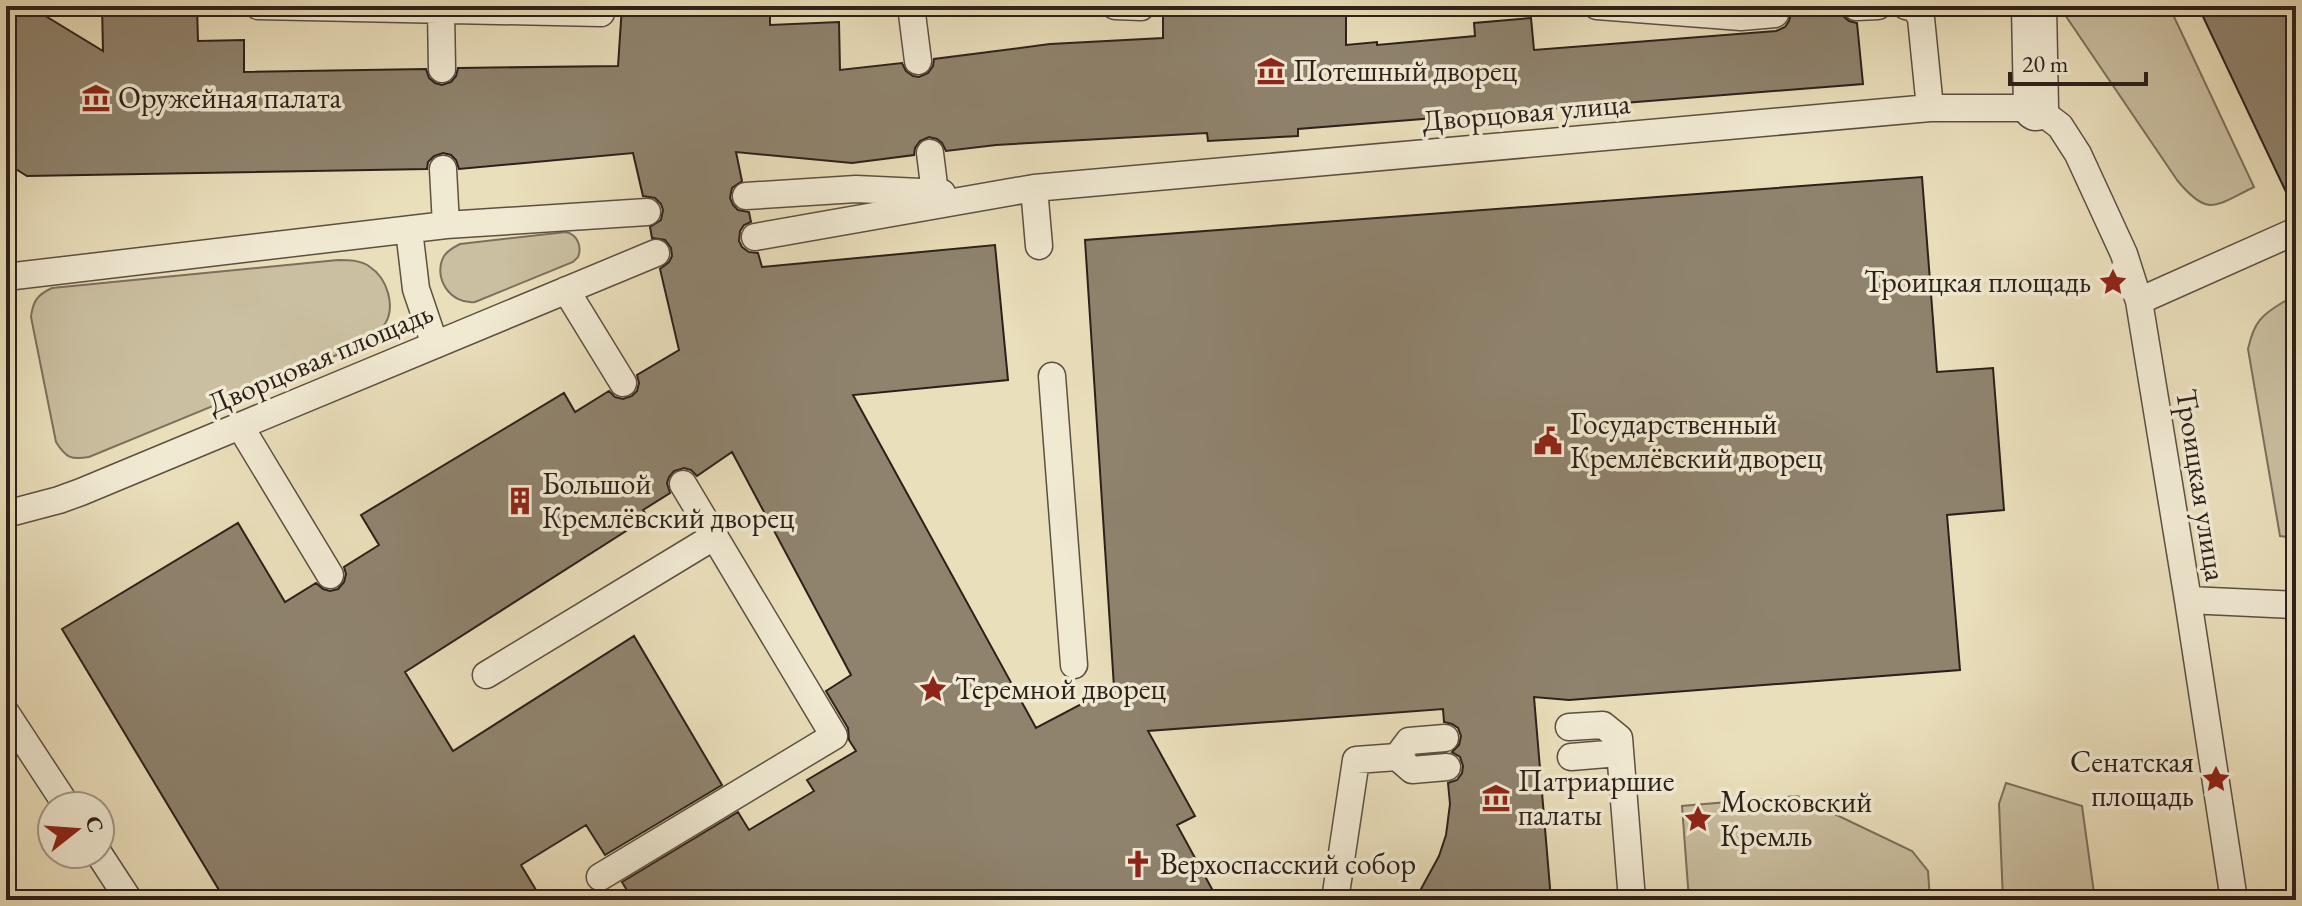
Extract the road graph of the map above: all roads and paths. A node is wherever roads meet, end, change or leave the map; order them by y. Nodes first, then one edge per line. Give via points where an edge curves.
1 (258, 6) edge
2 (911, 6) edge
3 (1115, 6) edge
4 (1597, 6) edge
5 (1906, 6) edge
6 (2034, 6) edge
7 (1141, 7) edge
8 (441, 10) junction
9 (601, 13) dead end
10 (1775, 14) dead end
11 (918, 61) dead end
12 (442, 69) dead end
13 (1930, 108) junction
14 (2036, 108) junction
15 (930, 153) dead end
16 (443, 169) dead end
17 (1028, 189) junction
18 (935, 193) junction
19 (746, 196) dead end
20 (647, 212) dead end
21 (446, 225) junction
22 (409, 230) junction
23 (2296, 231) edge
24 (755, 237) dead end
25 (1039, 246) dead end
26 (656, 253) dead end
27 (6, 277) edge
28 (566, 290) junction
29 (2139, 301) junction
30 (435, 345) junction
31 (1052, 376) dead end
32 (623, 383) dead end
33 (240, 426) junction
34 (683, 484) dead end
35 (6, 514) edge
36 (715, 536) junction
37 (330, 575) dead end
38 (2188, 600) junction
39 (2296, 605) edge
40 (1074, 665) dead end
41 (486, 675) dead end
42 (6, 713) edge
43 (1569, 727) dead end
44 (1445, 738) dead end
45 (1619, 753) junction
46 (1397, 757) junction
47 (1571, 757) dead end
48 (1447, 767) dead end
49 (57, 790) edge
50 (109, 870) edge
51 (600, 877) dead end
52 (129, 900) edge
53 (1335, 900) edge
54 (1632, 900) edge
55 (2234, 900) edge

1 - 8 lane
2 - 11 lane
3 - 7 lane
4 - 10 lane via 1741,17
5 - 13 lane via 1915,8 1921,18
6 - 14 street
8 - 9 lane
8 - 12 lane
13 - 14 lane, Дворцовая улица
13 - 17 lane, Дворцовая улица
14 - 29 lane, Троицкая улица via 2060,126 2078,154 2124,254
15 - 18 lane
16 - 21 lane
17 - 18 lane
17 - 24 lane
17 - 25 lane
18 - 19 lane via 856,189
20 - 21 lane
21 - 22 lane
22 - 27 lane
22 - 30 lane via 416,289
23 - 29 lane
26 - 28 lane, Дворцовая площадь
28 - 30 lane, Дворцовая площадь
28 - 32 lane
29 - 38 lane, Троицкая улица
30 - 33 lane, Дворцовая площадь
31 - 40 lane
33 - 35 lane, Дворцовая площадь via 59,500
33 - 37 lane
34 - 36 lane
36 - 41 lane
36 - 51 lane via 834,736
38 - 39 lane
38 - 55 lane, Троицкая улица
42 - 49 lane
43 - 45 lane via 1603,725 1619,738
44 - 46 lane via 1409,741
45 - 47 lane
45 - 54 lane
46 - 48 lane via 1412,770
46 - 53 lane via 1356,760
50 - 52 lane

